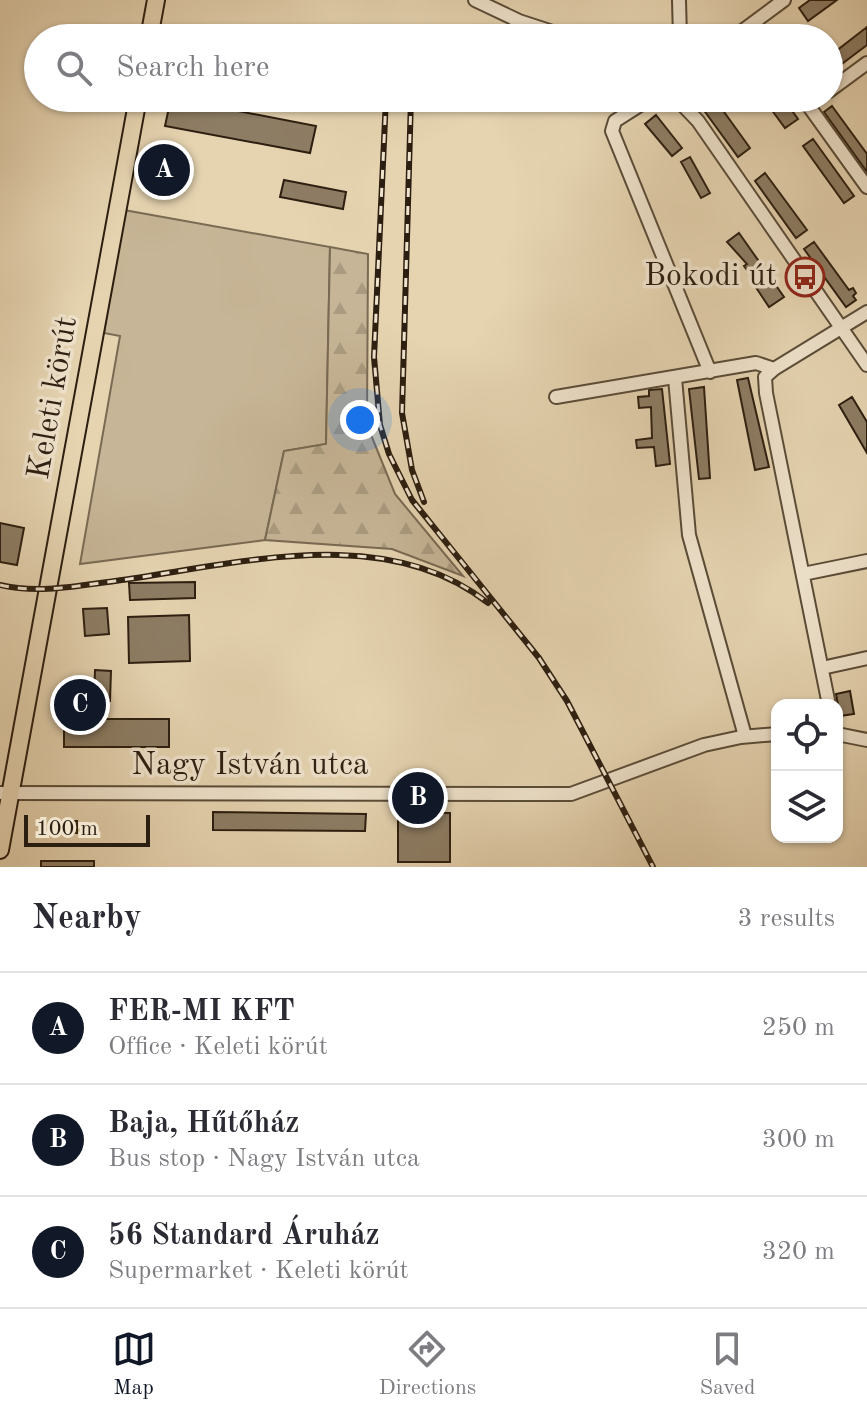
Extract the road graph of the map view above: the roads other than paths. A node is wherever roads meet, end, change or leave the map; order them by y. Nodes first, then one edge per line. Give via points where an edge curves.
1 (156, 0) edge
2 (475, 0) edge
3 (679, 0) edge
4 (784, 0) edge
5 (769, 5) edge
6 (152, 24) edge
7 (528, 24) edge
8 (680, 24) edge
9 (751, 24) edge
10 (867, 63) edge
11 (843, 81) edge
12 (135, 112) edge
13 (629, 112) edge
14 (689, 112) edge
15 (813, 112) edge
16 (867, 187) edge
17 (867, 312) edge
18 (842, 328) junction
19 (867, 365) edge
20 (774, 369) junction
21 (710, 372) junction
22 (675, 378) junction
23 (556, 397) dead end
24 (867, 561) edge
25 (803, 574) junction
26 (867, 658) edge
27 (822, 668) junction
28 (828, 699) edge
29 (771, 734) edge
30 (843, 735) edge
31 (745, 736) junction
32 (867, 740) edge
33 (5, 792) edge
34 (0, 850) edge

1 - 6 main road
2 - 7 street
3 - 8 street
4 - 5 street
5 - 9 street
10 - 11 street
12 - 33 main road, Keleti körút
13 - 21 street via 615,121 612,131
14 - 18 street
15 - 16 street
17 - 18 street
18 - 19 street
18 - 20 street
20 - 21 street via 756,363
20 - 25 street via 765,377 766,393
21 - 22 street
22 - 23 street
22 - 31 street via 689,535
24 - 25 street
25 - 27 street
26 - 27 street
27 - 28 street
29 - 31 street, Nagy István utca
30 - 32 street
31 - 33 street, Nagy István utca via 704,745 571,794
33 - 34 main road, Keleti körút

